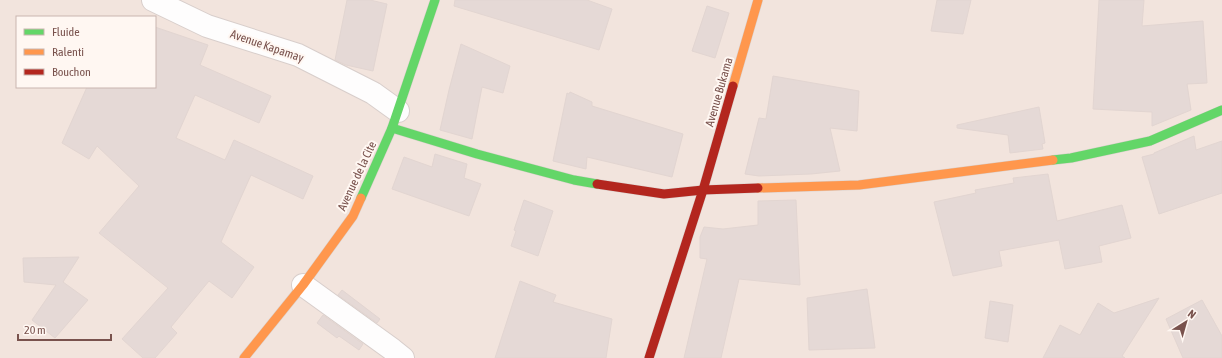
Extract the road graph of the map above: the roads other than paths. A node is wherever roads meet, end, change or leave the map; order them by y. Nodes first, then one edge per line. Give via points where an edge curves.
1 (152, 0) edge
2 (435, 0) edge
3 (758, 0) edge
4 (1222, 110) edge
5 (395, 120) junction
6 (703, 190) junction
7 (303, 285) junction
8 (244, 358) edge
9 (402, 358) edge
10 (649, 358) edge

1 - 5 street, Avenue Kapamay via 207,26 298,55 373,92
2 - 5 street, Avenue de la Cite
3 - 6 street, Avenue Bukama
4 - 6 street via 1150,141 1071,158 859,184
5 - 6 street via 477,154 574,180 664,194
5 - 7 street, Avenue de la Cite via 353,216
6 - 10 street, Avenue Bukama
7 - 8 street, Avenue de la Cite
7 - 9 street

